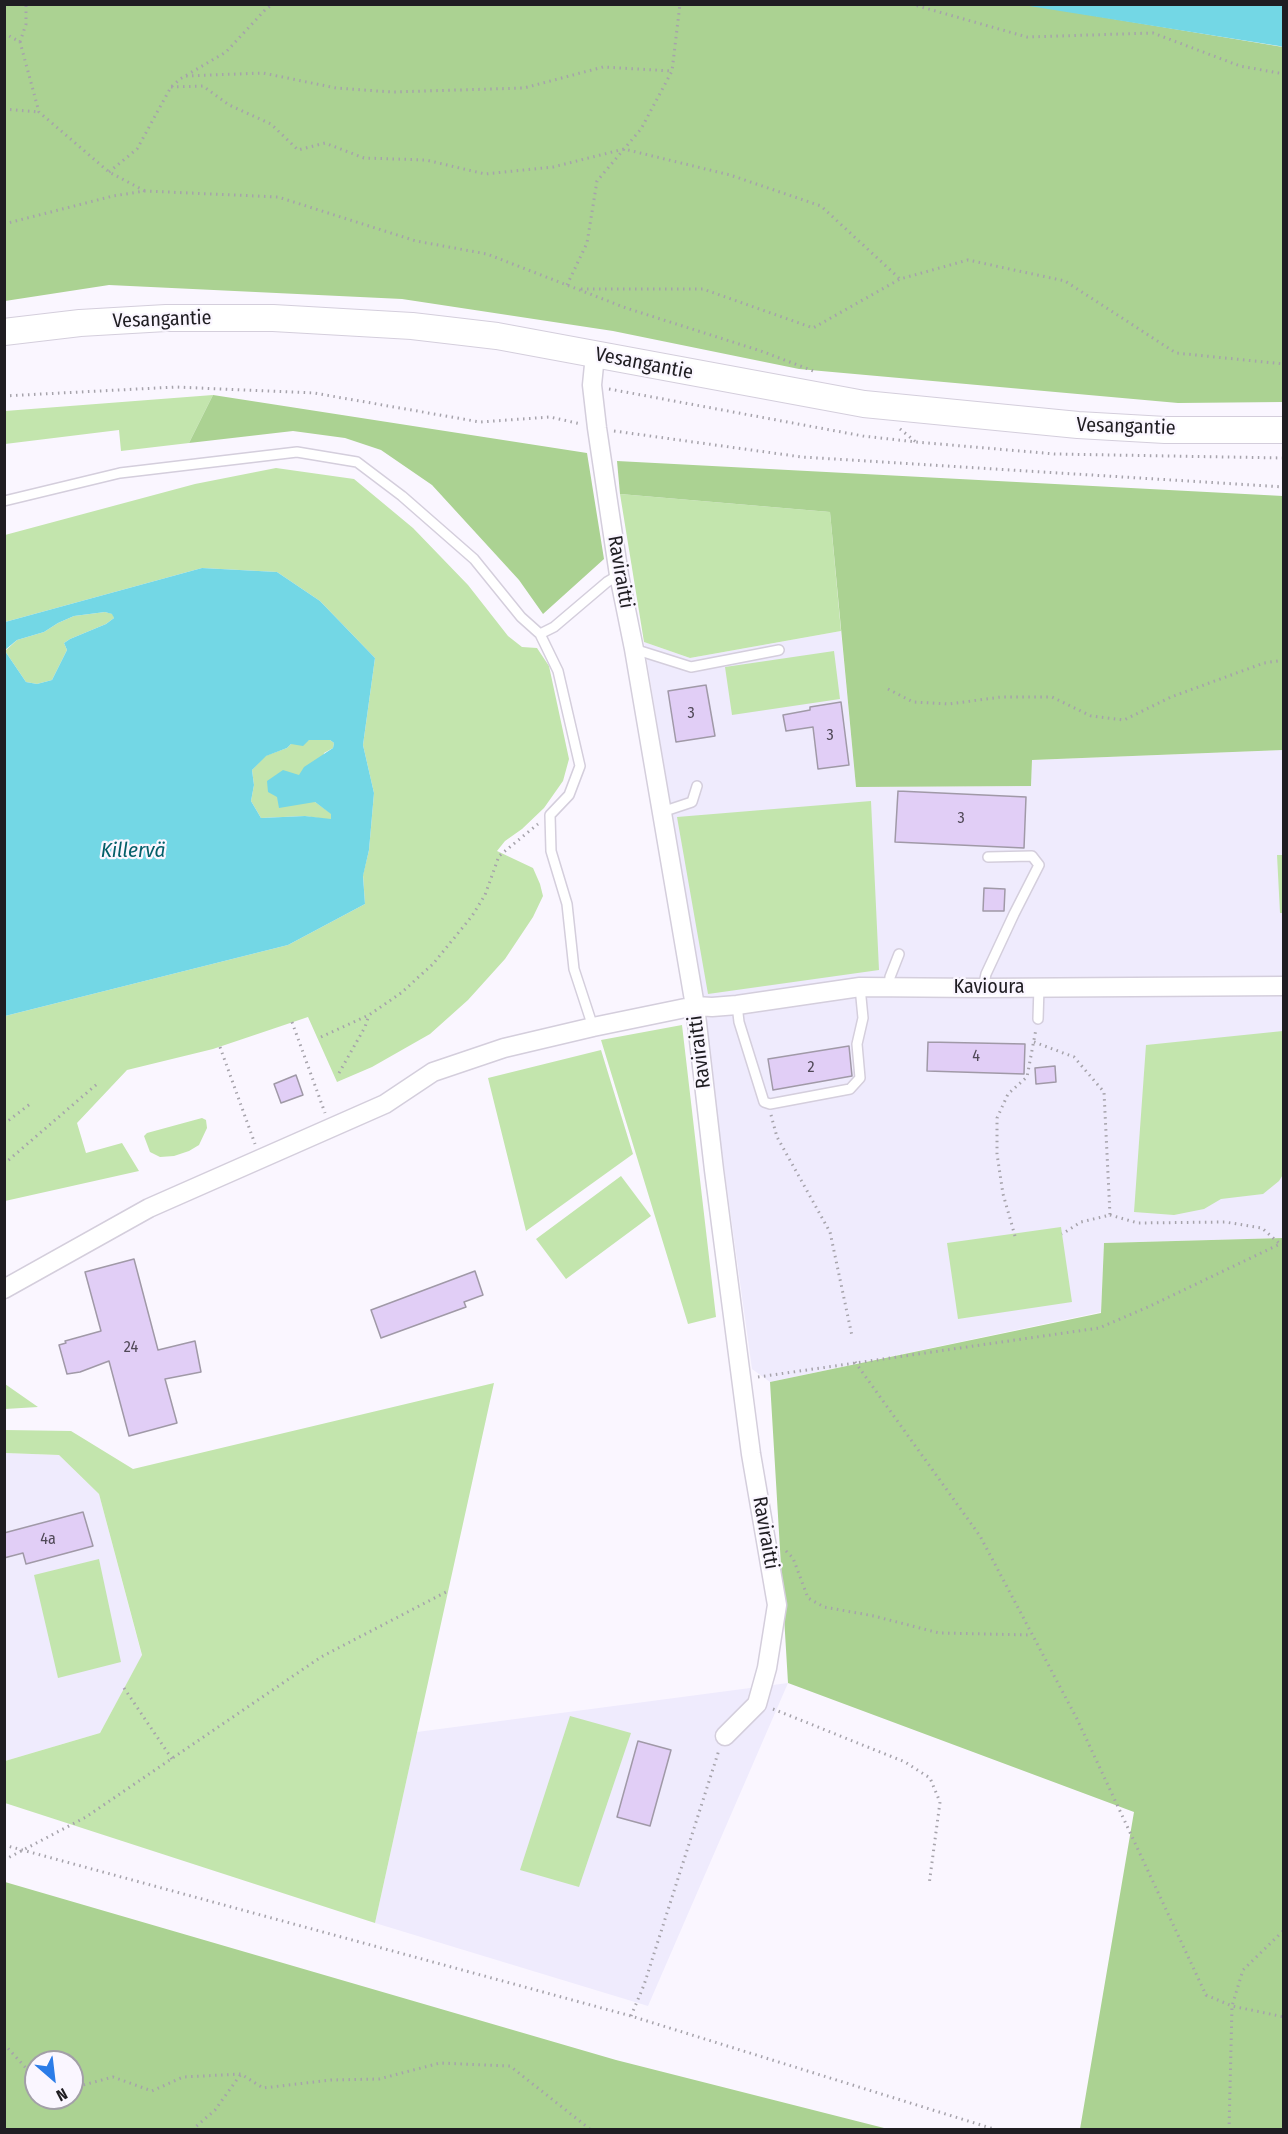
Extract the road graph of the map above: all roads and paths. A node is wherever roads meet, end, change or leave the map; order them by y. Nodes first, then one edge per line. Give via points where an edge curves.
1 (26, 4) edge
2 (273, 4) edge
3 (680, 4) edge
4 (910, 4) edge
5 (4, 33) edge
6 (20, 42) junction
7 (672, 71) junction
8 (1284, 74) edge
9 (186, 76) junction
10 (171, 87) junction
11 (4, 109) edge
12 (39, 112) junction
13 (624, 149) junction
14 (110, 172) junction
15 (145, 191) junction
16 (4, 224) edge
17 (900, 279) junction
18 (567, 285) junction
19 (579, 289) junction
20 (4, 332) edge
21 (595, 355) junction
22 (1284, 364) edge
23 (817, 373) dead end
24 (592, 385) junction
25 (4, 396) edge
26 (897, 427) dead end
27 (597, 428) junction
28 (1284, 429) edge
29 (916, 442) junction
30 (1284, 458) edge
31 (1284, 488) edge
32 (4, 501) edge
33 (619, 575) junction
34 (540, 634) junction
35 (634, 649) junction
36 (779, 650) dead end
37 (1284, 660) edge
38 (888, 689) dead end
39 (697, 786) dead end
40 (662, 812) junction
41 (550, 815) junction
42 (988, 857) dead end
43 (899, 954) dead end
44 (889, 986) junction
45 (1284, 986) edge
46 (860, 987) junction
47 (1038, 987) junction
48 (983, 988) junction
49 (737, 1005) junction
50 (695, 1006) junction
51 (369, 1015) junction
52 (1038, 1019) joint
53 (292, 1022) dead end
54 (593, 1027) junction
55 (321, 1037) dead end
56 (1034, 1042) junction
57 (220, 1047) dead end
58 (339, 1073) dead end
59 (97, 1084) dead end
60 (764, 1102) junction
61 (30, 1104) dead end
62 (4, 1124) edge
63 (331, 1129) junction
64 (260, 1160) junction
65 (4, 1164) edge
66 (1110, 1215) junction
67 (1062, 1234) dead end
68 (1015, 1236) dead end
69 (1282, 1244) edge
70 (4, 1289) edge
71 (852, 1336) dead end
72 (855, 1362) junction
73 (741, 1380) junction
74 (765, 1532) junction
75 (448, 1591) dead end
76 (1032, 1635) junction
77 (124, 1688) dead end
78 (757, 1704) junction
79 (725, 1736) joint
80 (172, 1759) junction
81 (4, 1845) edge
82 (23, 1850) junction
83 (4, 1860) edge
84 (929, 1885) dead end
85 (1284, 1930) edge
86 (1233, 2006) junction
87 (631, 2016) junction
88 (1284, 2017) edge
89 (4, 2044) edge
90 (24, 2066) edge
91 (241, 2074) junction
92 (84, 2085) edge
93 (192, 2130) edge
94 (591, 2130) edge
95 (997, 2130) edge
96 (1229, 2130) edge

1 - 6 path via 26,24
2 - 9 path via 226,52
3 - 7 path
4 - 8 path via 1027,37 1153,33 1240,66
5 - 6 path
6 - 12 path
7 - 9 path via 603,67 524,88 392,92 336,87 263,73
7 - 13 path via 641,129
9 - 10 path
10 - 13 path via 203,86 229,105 271,124 298,150 325,143 364,158 426,160 484,174 553,167
10 - 14 path via 137,149
11 - 12 path
12 - 14 path
13 - 17 path via 730,175 821,206
13 - 18 path via 597,181 587,243
14 - 15 path
15 - 16 path
15 - 18 path via 278,198 416,241 487,254
17 - 19 path via 813,328 703,289
17 - 22 path via 968,260 1065,281 1176,353
18 - 19 path
19 - 23 path via 626,309 761,351
20 - 21 street, Vesangantie via 166,318 273,318 465,332
21 - 24 street, Raviraitti
21 - 28 street, Vesangantie via 864,404 978,417 1166,430
24 - 27 street, Raviraitti
24 - 29 path via 862,436
25 - 27 path via 176,387 315,393 480,422 550,417
26 - 29 path
27 - 31 path via 802,457
27 - 33 street, Raviraitti
29 - 30 path via 1055,454
32 - 34 lane via 120,473 217,460 297,452 357,462 474,559
33 - 34 lane
33 - 35 street, Raviraitti
34 - 41 lane via 558,671 580,766 569,795
35 - 36 lane via 691,667
35 - 40 street, Raviraitti
37 - 38 path via 1264,663 1171,696 1124,720 1091,716 1052,697 1001,697 949,704 913,702
39 - 40 lane via 692,802
40 - 50 street, Raviraitti
41 - 51 path via 499,856 485,895 433,964
41 - 54 lane via 551,851 567,904 574,969
42 - 48 lane via 1032,856 1039,865
43 - 44 lane
44 - 46 street, Kavioura
44 - 48 street, Kavioura
45 - 47 street, Kavioura
46 - 49 street, Kavioura
46 - 60 lane via 860,1078 850,1089
47 - 48 street, Kavioura
47 - 52 lane
49 - 50 street, Kavioura
49 - 60 lane
50 - 54 street, Kavioura
50 - 73 street, Raviraitti
51 - 55 path
51 - 58 path
52 - 56 path
53 - 63 path
54 - 63 street, Kavioura via 504,1048 433,1072 385,1104
56 - 66 path via 1074,1057 1104,1092
56 - 68 path via 1027,1077 1008,1094 997,1118 996,1154
57 - 64 path
59 - 65 path
60 - 71 path via 777,1137 830,1232
61 - 62 path
63 - 64 street, Kavioura
64 - 70 street, Kavioura via 149,1208
66 - 67 path via 1081,1222
66 - 69 path via 1138,1224 1225,1222 1262,1228
69 - 72 path via 1099,1328
72 - 73 path
72 - 76 path via 980,1536
73 - 74 street, Raviraitti
74 - 76 path via 793,1558 808,1598 824,1607 939,1633
74 - 78 street, Raviraitti via 777,1605
75 - 80 path via 321,1657
76 - 86 path via 1077,1719 1206,1995
77 - 80 path
78 - 79 street, Raviraitti
78 - 84 path via 904,1762 930,1778 940,1802
79 - 87 path
80 - 82 path via 86,1817
81 - 82 path
82 - 83 path
82 - 87 path
85 - 86 path via 1243,1970
86 - 88 path
86 - 96 path
87 - 95 path
89 - 90 path
91 - 92 path via 183,2077 152,2091 113,2077
91 - 93 path via 214,2110
91 - 94 path via 263,2088 379,2079 440,2063 510,2066

